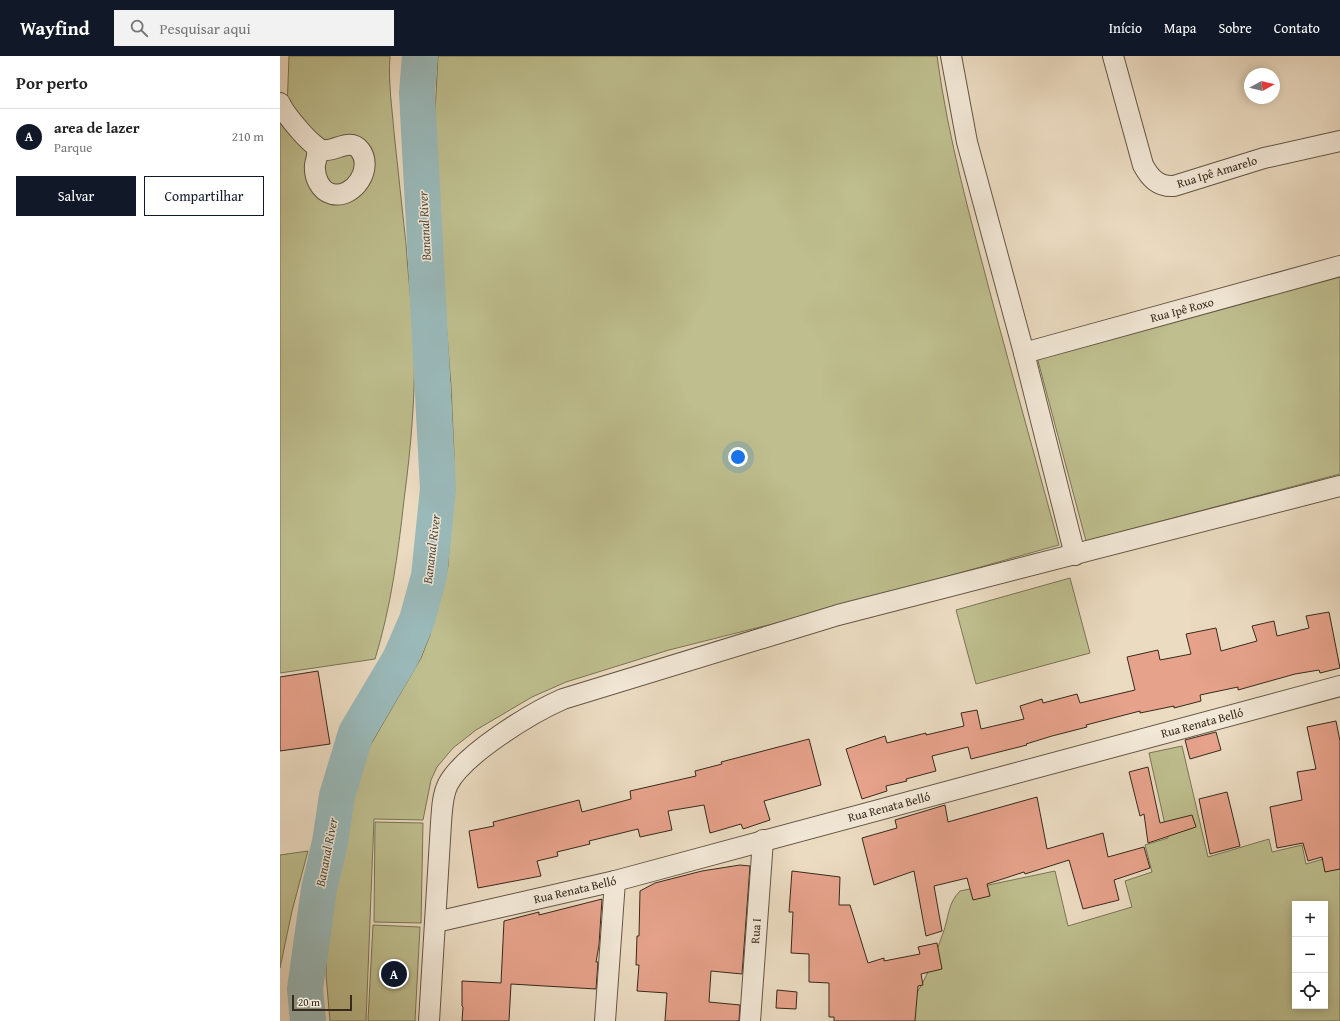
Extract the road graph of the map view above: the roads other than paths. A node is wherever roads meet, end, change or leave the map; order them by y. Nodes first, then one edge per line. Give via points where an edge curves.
1 (951, 56) edge
2 (1113, 56) edge
3 (280, 103) edge
4 (1340, 141) edge
5 (316, 148) dead end
6 (1340, 266) edge
7 (1024, 353) junction
8 (1340, 486) edge
9 (1075, 555) junction
10 (1340, 686) edge
11 (763, 840) junction
12 (615, 881) junction
13 (436, 922) junction
14 (429, 1021) edge
15 (605, 1021) edge
16 (750, 1021) edge

1 - 7 street via 967,142
2 - 4 street, Rua Ipê Amarelo via 1143,165 1149,176 1158,183 1174,186 1264,158
3 - 5 street via 296,127
6 - 7 street, Rua Ipê Roxo
7 - 9 street
8 - 9 street
9 - 13 street via 838,615 548,705 482,748 463,764 448,785 443,805
10 - 11 street, Rua Renata Belló
11 - 12 street, Rua Renata Belló
11 - 16 street, Rua I
12 - 13 street, Rua Renata Belló
12 - 15 street
13 - 14 street

